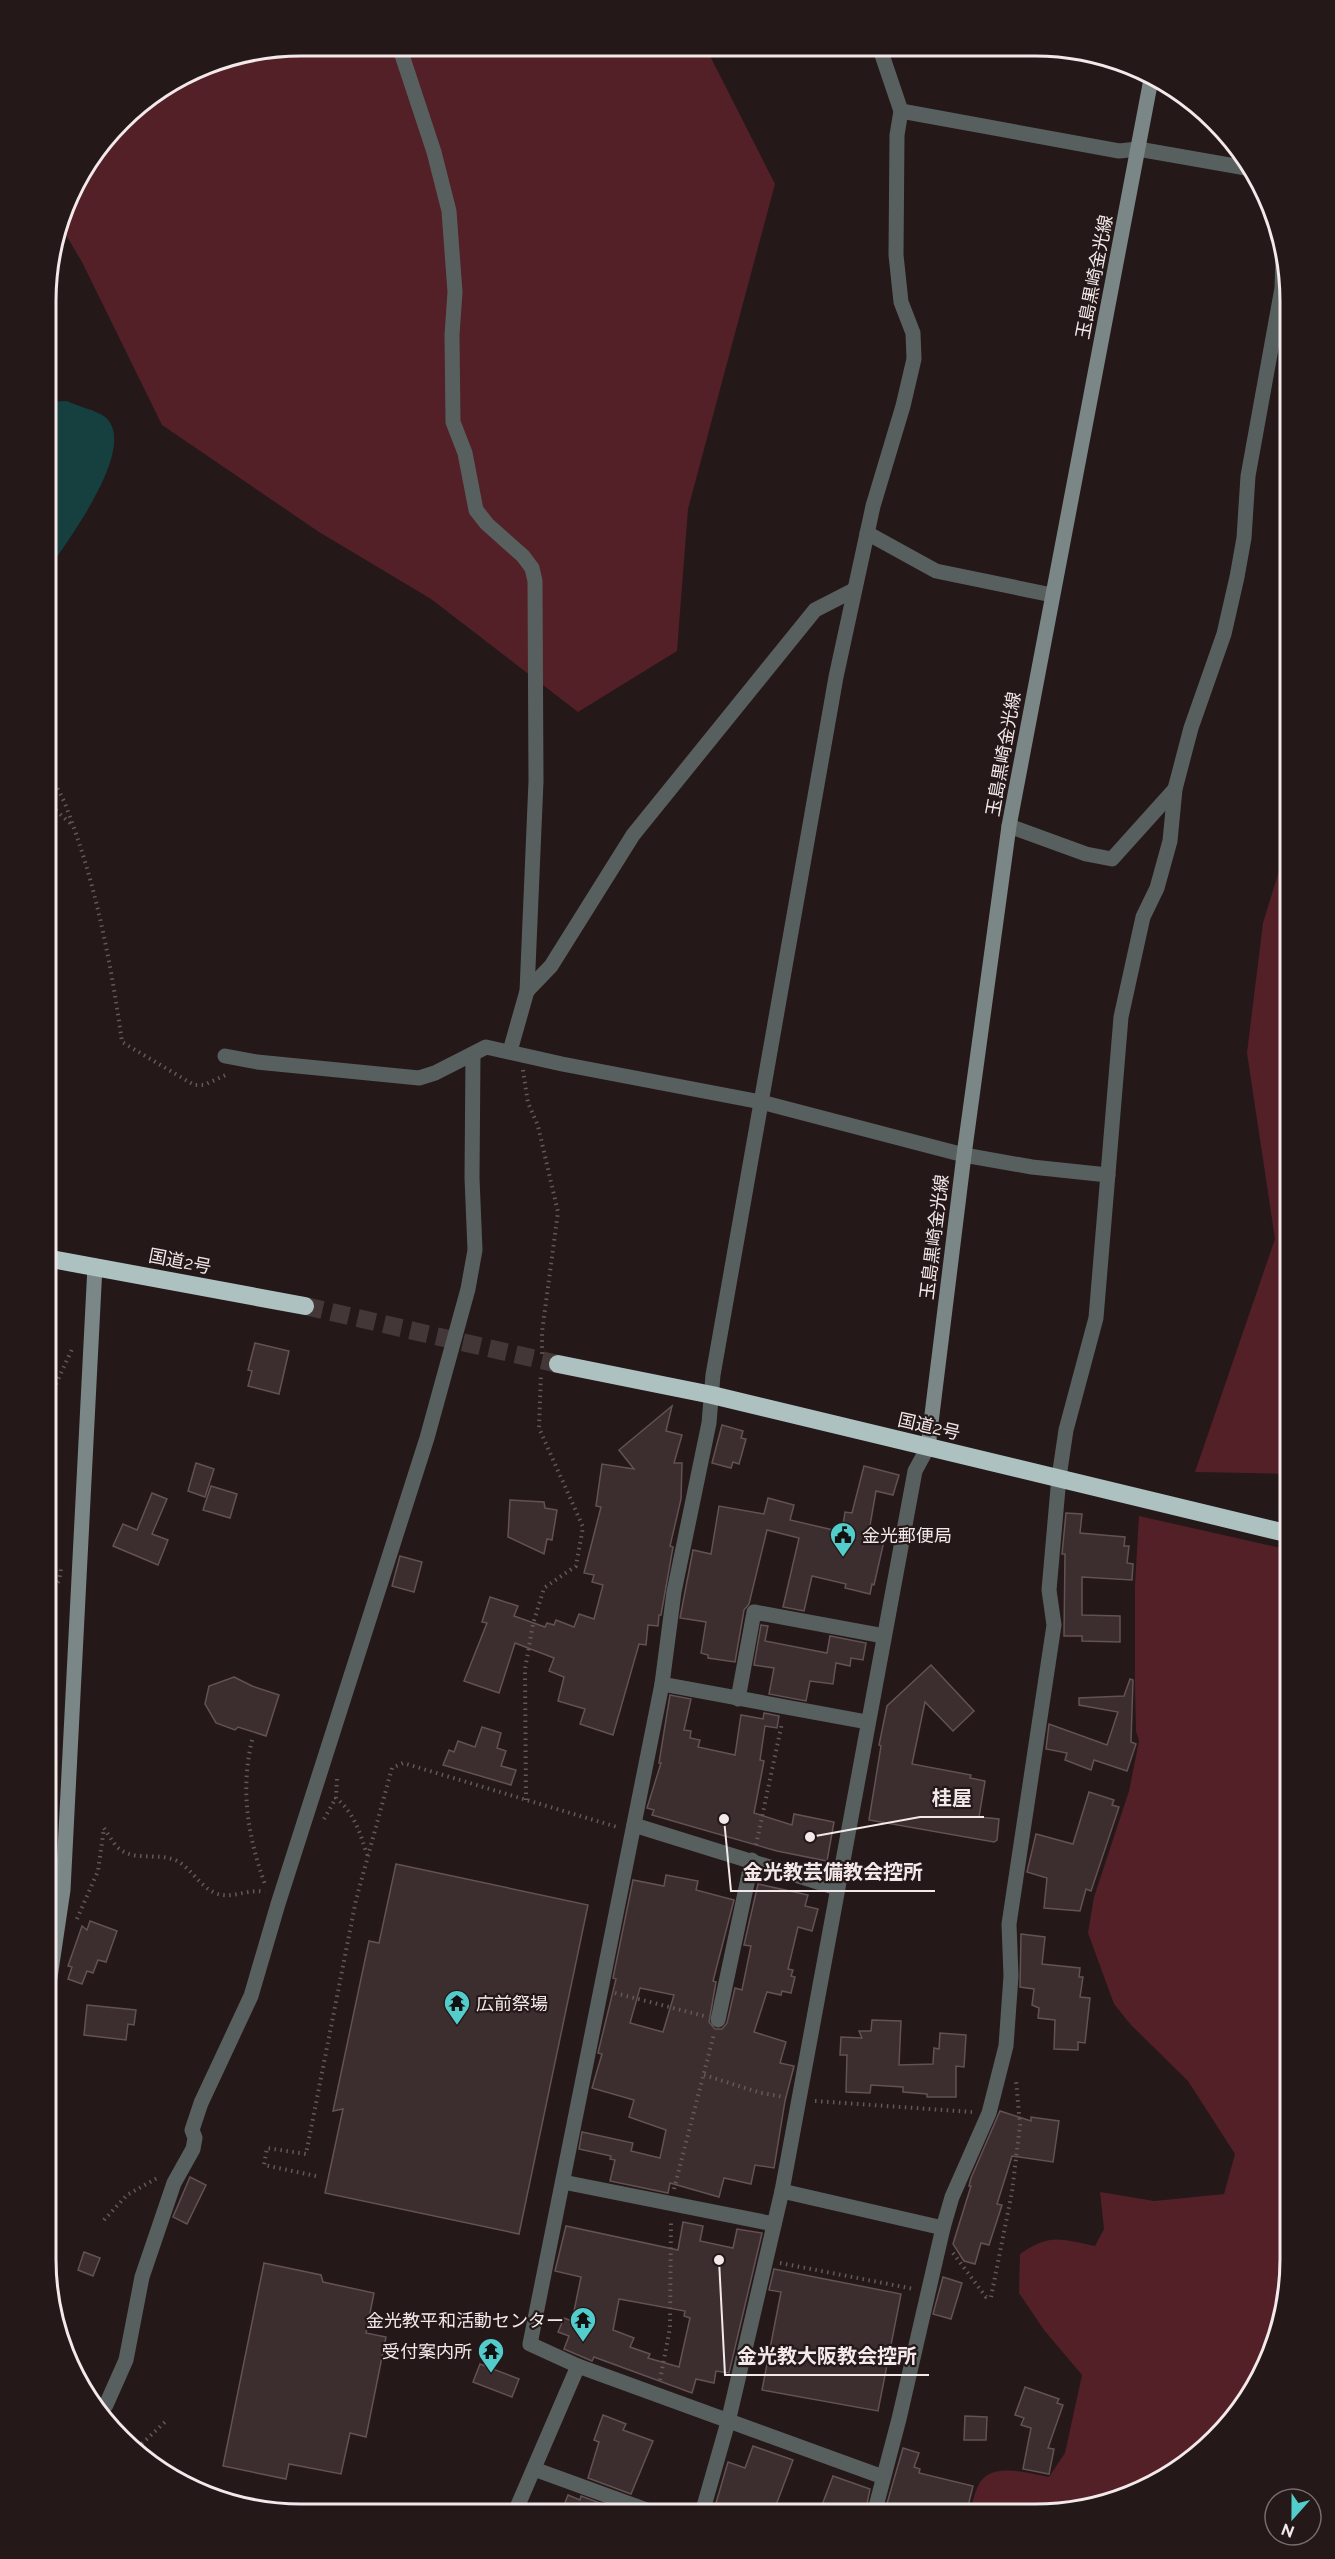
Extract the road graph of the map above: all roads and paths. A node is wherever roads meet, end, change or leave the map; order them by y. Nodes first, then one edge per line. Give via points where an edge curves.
1 (402, 56) edge
2 (882, 56) edge
3 (1150, 85) edge
4 (901, 111) junction
5 (1138, 149) junction
6 (1240, 167) edge
7 (1280, 299) edge
8 (867, 533) junction
9 (854, 590) junction
10 (1052, 595) junction
11 (56, 785) edge
12 (1175, 789) junction
13 (56, 811) edge
14 (1009, 826) junction
15 (73, 827) junction
16 (527, 991) junction
17 (516, 1052) junction
18 (473, 1054) junction
19 (225, 1056) dead end
20 (257, 1062) junction
21 (761, 1102) junction
22 (964, 1155) junction
23 (1108, 1175) junction
24 (56, 1260) edge
25 (95, 1266) junction
26 (305, 1306) tunnel mouth
27 (547, 1365) junction
28 (712, 1395) junction
29 (928, 1448) junction
30 (1059, 1477) junction
31 (1280, 1532) edge
32 (884, 1636) junction
33 (662, 1684) junction
34 (738, 1699) junction
35 (785, 1708) junction
36 (867, 1722) junction
37 (252, 1740) dead end
38 (337, 1770) dead end
39 (526, 1800) junction
40 (633, 1828) junction
41 (367, 1855) junction
42 (752, 1860) junction
43 (837, 1888) junction
44 (73, 1929) dead end
45 (56, 1937) edge
46 (601, 1990) junction
47 (718, 2020) junction
48 (1006, 2046) junction
49 (704, 2074) junction
50 (798, 2100) junction
51 (989, 2113) junction
52 (165, 2169) dead end
53 (316, 2176) dead end
54 (563, 2182) junction
55 (782, 2192) junction
56 (673, 2204) junction
57 (104, 2220) dead end
58 (774, 2224) junction
59 (942, 2232) junction
60 (766, 2260) junction
61 (930, 2292) junction
62 (578, 2366) junction
63 (657, 2395) junction
64 (105, 2406) edge
65 (165, 2422) dead end
66 (729, 2422) junction
67 (141, 2445) edge
68 (534, 2469) junction
69 (883, 2477) junction
70 (518, 2504) edge
71 (630, 2504) edge
72 (705, 2504) edge
73 (876, 2504) edge

1 - 16 street via 449,211 455,292 453,422 465,453 476,510 523,556 535,581 536,781
2 - 4 street
3 - 5 main road, 玉島黒崎金光線
4 - 5 street via 1119,151
4 - 8 street via 897,135 896,255 901,302 913,333 914,359
5 - 6 street
5 - 10 main road, 玉島黒崎金光線
7 - 12 street via 1248,476 1237,577 1224,634 1191,728
8 - 9 street
8 - 10 street via 936,571
9 - 16 street via 815,610 633,835 551,966
9 - 21 street
10 - 14 main road, 玉島黒崎金光線
11 - 15 path
12 - 14 street via 1112,859 1086,854
12 - 23 street via 1170,841 1157,888 1143,918 1121,1017
13 - 15 path
14 - 22 main road, 玉島黒崎金光線
15 - 20 path via 104,932 122,1042 194,1085
16 - 17 street
17 - 18 street via 486,1047
17 - 21 street
17 - 27 path via 558,1212 542,1332
18 - 20 street via 419,1078
18 - 64 street via 475,1250 468,1289 427,1438 251,1996 201,2103 192,2130 193,2149 174,2183 142,2277 126,2360
19 - 20 street
21 - 22 street
21 - 28 street
22 - 23 street
22 - 29 main road, 玉島黒崎金光線
23 - 30 street via 1096,1318 1068,1419
24 - 25 highway, 国道2号
25 - 26 highway, 国道2号
25 - 45 main road via 63,1890
27 - 28 highway, 国道2号
27 - 39 path via 539,1428 583,1527 576,1566 544,1588 533,1624 525,1669
28 - 29 highway, 国道2号
28 - 33 street via 674,1593
29 - 30 highway, 国道2号
29 - 32 street via 915,1471
30 - 31 highway, 国道2号
30 - 48 street via 1049,1590 1054,1625 1009,1924 1011,1976
32 - 34 street via 754,1612
32 - 36 street
33 - 34 street
33 - 40 street
34 - 35 street
35 - 36 street
35 - 42 path
36 - 43 street
37 - 44 path via 246,1767 249,1821 255,1854 269,1893 215,1893 181,1863 156,1855 130,1854 118,1848 104,1828 98,1871
38 - 41 path via 336,1798 355,1820
39 - 40 path
39 - 41 path via 403,1763 392,1768
40 - 42 street
40 - 46 street
41 - 53 path via 306,2154 267,2148 264,2164
42 - 43 street
42 - 47 street
43 - 50 street
46 - 47 path
46 - 54 street
47 - 49 path
48 - 51 street
48 - 59 path via 1014,2061 1020,2125 1012,2192 991,2297 986,2297
49 - 50 path via 761,2093
49 - 56 path
50 - 51 path
50 - 55 street
51 - 59 street via 952,2197
52 - 57 path via 159,2177 127,2195
54 - 56 street
54 - 62 street via 530,2343
55 - 58 street
55 - 59 street
56 - 58 street
56 - 63 path via 670,2328
58 - 60 street
59 - 61 street
60 - 61 path
60 - 66 street
61 - 69 street
62 - 63 street
62 - 68 street
63 - 66 street
65 - 67 path
66 - 69 street
66 - 72 street
68 - 70 street
68 - 71 street
69 - 73 street

